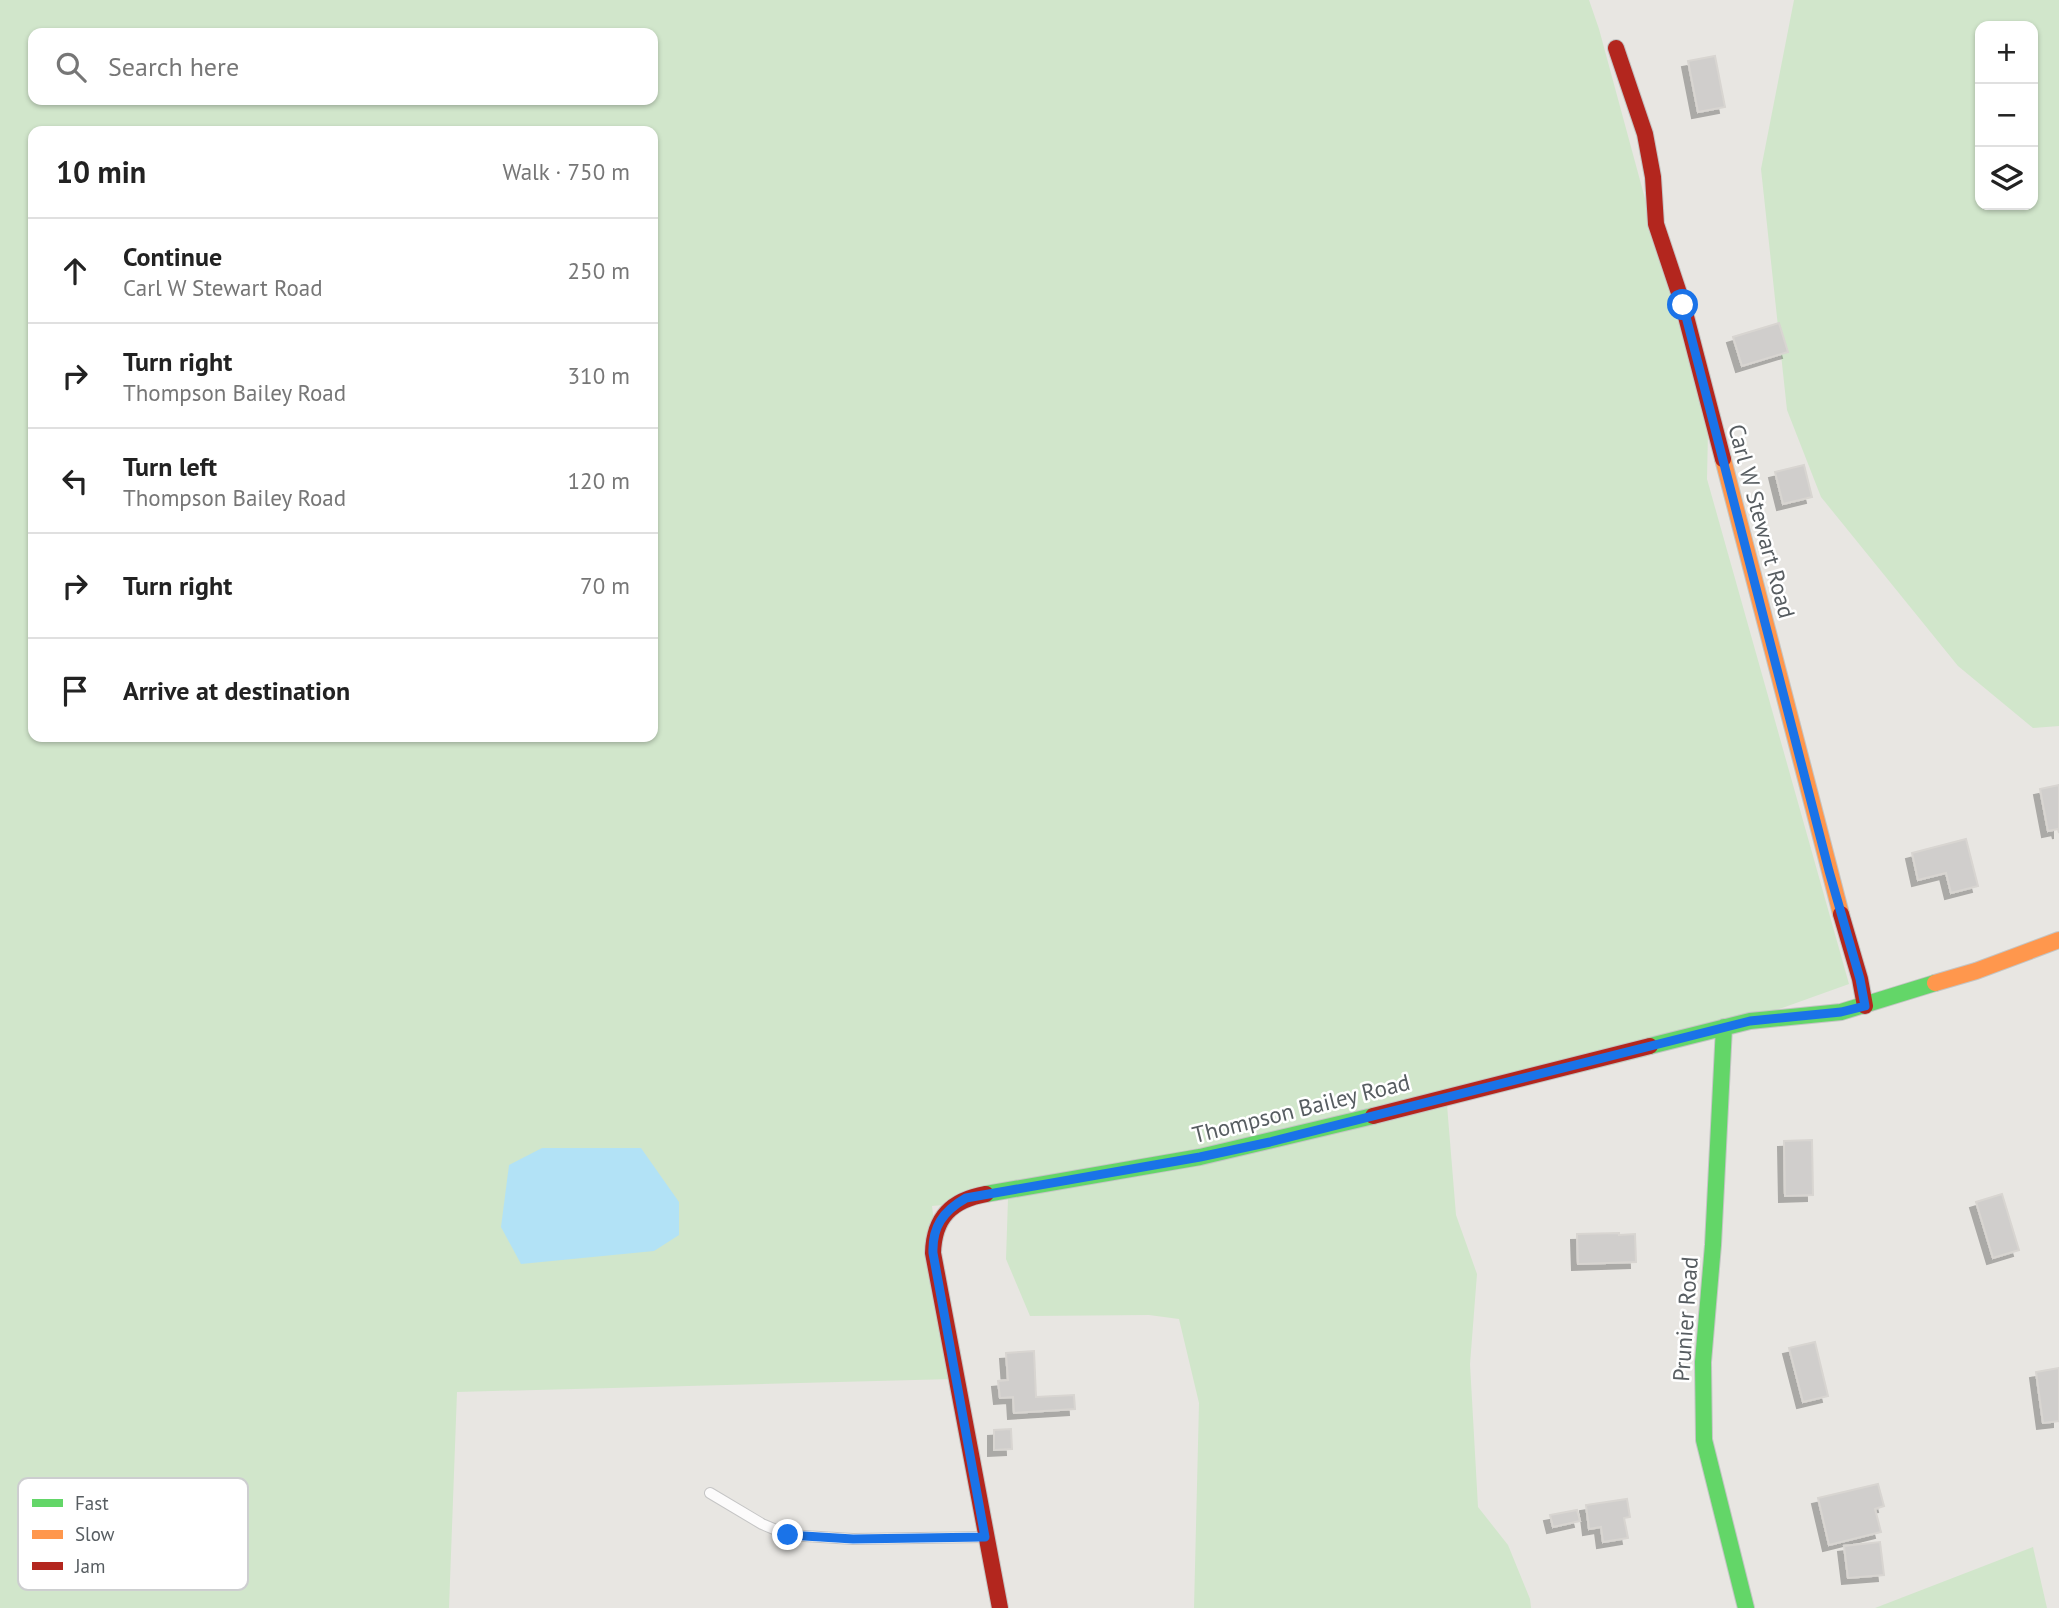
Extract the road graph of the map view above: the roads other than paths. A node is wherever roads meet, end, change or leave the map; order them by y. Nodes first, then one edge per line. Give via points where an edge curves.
1 (1616, 48) dead end
2 (2059, 940) edge
3 (1865, 1006) junction
4 (1724, 1027) junction
5 (710, 1493) dead end
6 (985, 1537) junction
7 (1000, 1608) edge
8 (1746, 1608) edge

1 - 3 street, Carl W Stewart Road via 1645,134 1656,225 1683,305
2 - 3 street, Thompson Bailey Road
3 - 4 street, Thompson Bailey Road
4 - 6 street, Thompson Bailey Road via 1270,1142 966,1198 951,1207 935,1230 933,1253
4 - 8 street, Prunier Road via 1703,1362 1704,1440
5 - 6 lane via 788,1535
6 - 7 street, Thompson Bailey Road

